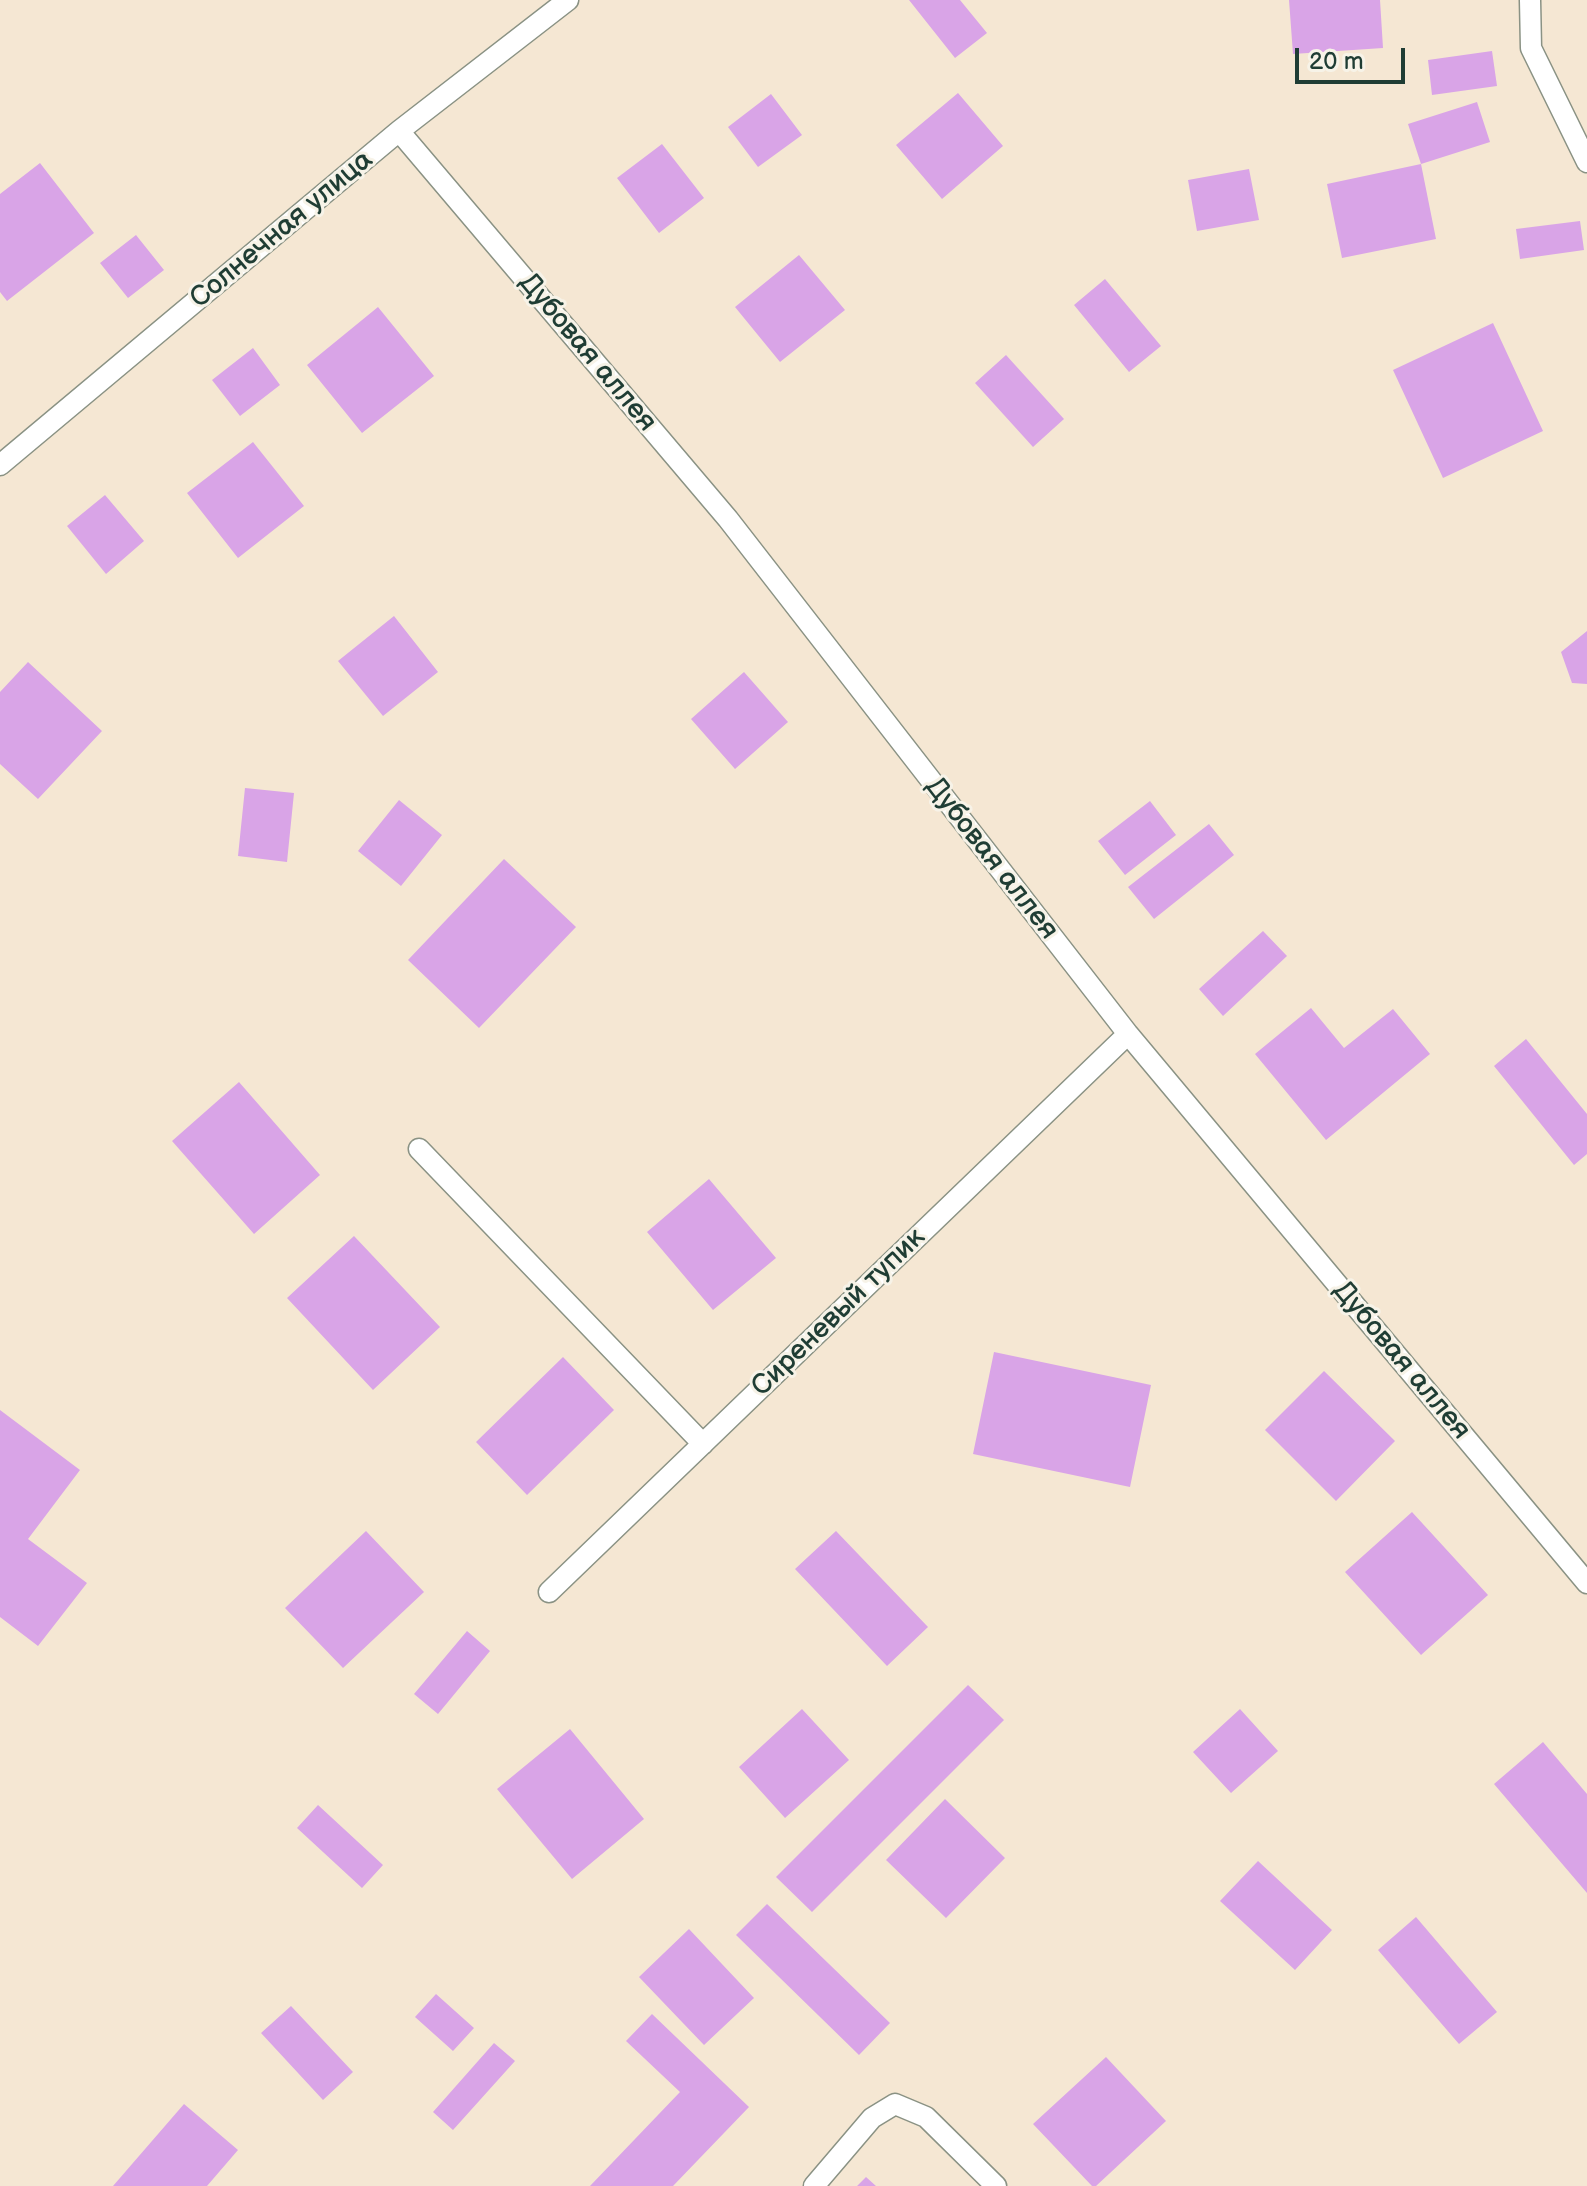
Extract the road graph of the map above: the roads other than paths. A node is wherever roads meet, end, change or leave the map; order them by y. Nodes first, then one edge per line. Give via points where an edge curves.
1 (568, 0) edge
2 (1530, 0) edge
3 (399, 131) junction
4 (1587, 162) edge
5 (0, 465) edge
6 (1128, 1034) junction
7 (419, 1149) dead end
8 (703, 1444) junction
9 (1587, 1583) edge
10 (549, 1592) dead end
11 (814, 2186) edge
12 (996, 2186) edge

1 - 3 lane, Солнечная улица
2 - 4 lane via 1531,48
3 - 5 lane, Солнечная улица
3 - 6 lane, Дубовая аллея via 728,519
6 - 8 lane, Сиреневый тупик
6 - 9 lane, Дубовая аллея
7 - 8 lane
8 - 10 lane, Сиреневый тупик
11 - 12 lane via 872,2118 895,2104 926,2117

